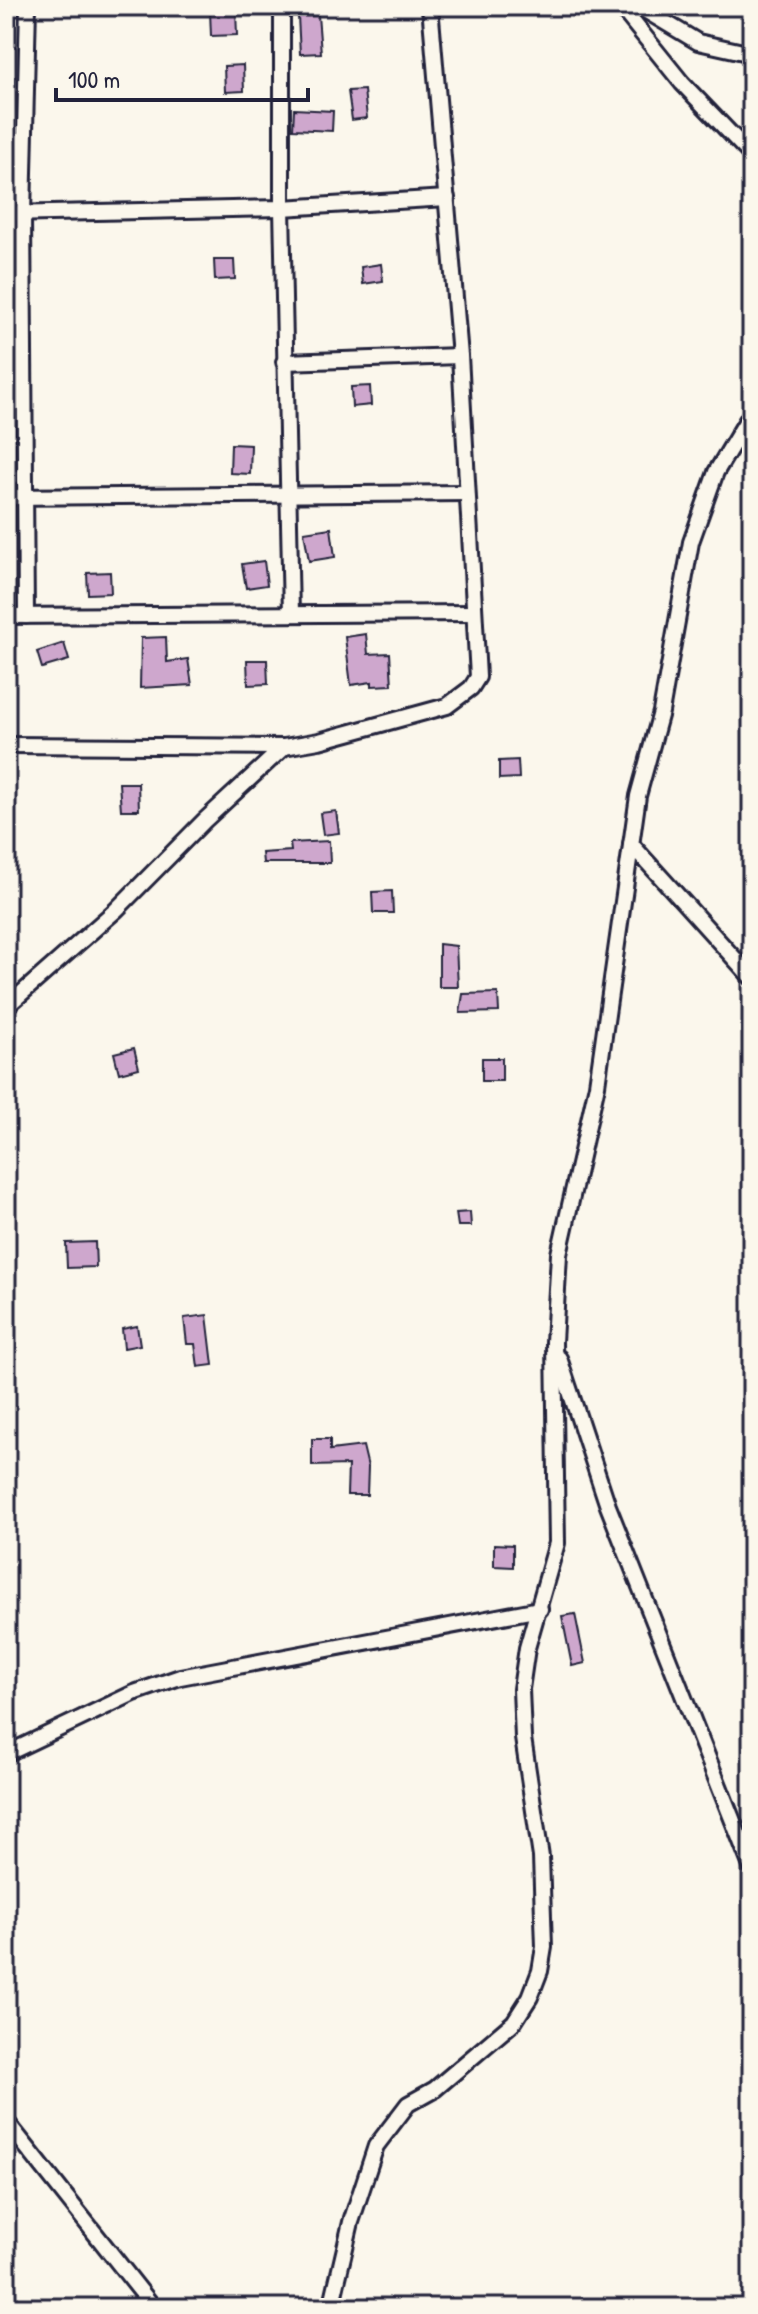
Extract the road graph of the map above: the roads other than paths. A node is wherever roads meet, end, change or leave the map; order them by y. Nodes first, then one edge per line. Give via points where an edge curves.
1 (28, 6) edge
2 (282, 6) edge
3 (430, 6) edge
4 (620, 6) edge
5 (638, 6) edge
6 (752, 54) edge
7 (752, 156) edge
8 (447, 198) junction
9 (282, 208) junction
10 (6, 214) edge
11 (23, 214) junction
12 (460, 356) junction
13 (284, 362) junction
14 (752, 412) edge
15 (467, 493) junction
16 (23, 496) junction
17 (6, 497) edge
18 (287, 497) junction
19 (474, 613) junction
20 (291, 614) junction
21 (6, 616) edge
22 (26, 616) junction
23 (6, 745) edge
24 (284, 747) junction
25 (631, 844) junction
26 (752, 978) edge
27 (6, 1007) edge
28 (554, 1342) junction
29 (540, 1609) junction
30 (6, 1754) edge
31 (752, 1869) edge
32 (6, 2121) edge
33 (154, 2308) edge
34 (331, 2308) edge

1 - 11 street
2 - 9 street
3 - 8 street
4 - 7 street via 682,83
5 - 6 street via 698,42
8 - 9 street
8 - 12 street
9 - 11 street
9 - 13 street
10 - 11 street
11 - 16 street
12 - 13 street
12 - 15 street
13 - 18 street
14 - 25 street via 716,472 691,542
15 - 18 street
15 - 19 street
16 - 17 street
16 - 18 street
16 - 22 street
18 - 20 street
19 - 20 street
19 - 24 street via 478,677 447,706
20 - 22 street
21 - 22 street
23 - 24 street
24 - 27 street via 116,910
25 - 26 street
25 - 28 street via 597,1085 559,1254
28 - 29 street via 557,1543
28 - 31 street via 608,1506
29 - 30 street via 180,1677
29 - 34 street via 521,1689 541,1857 540,1971 514,2022 435,2089 408,2104 376,2146
32 - 33 street

